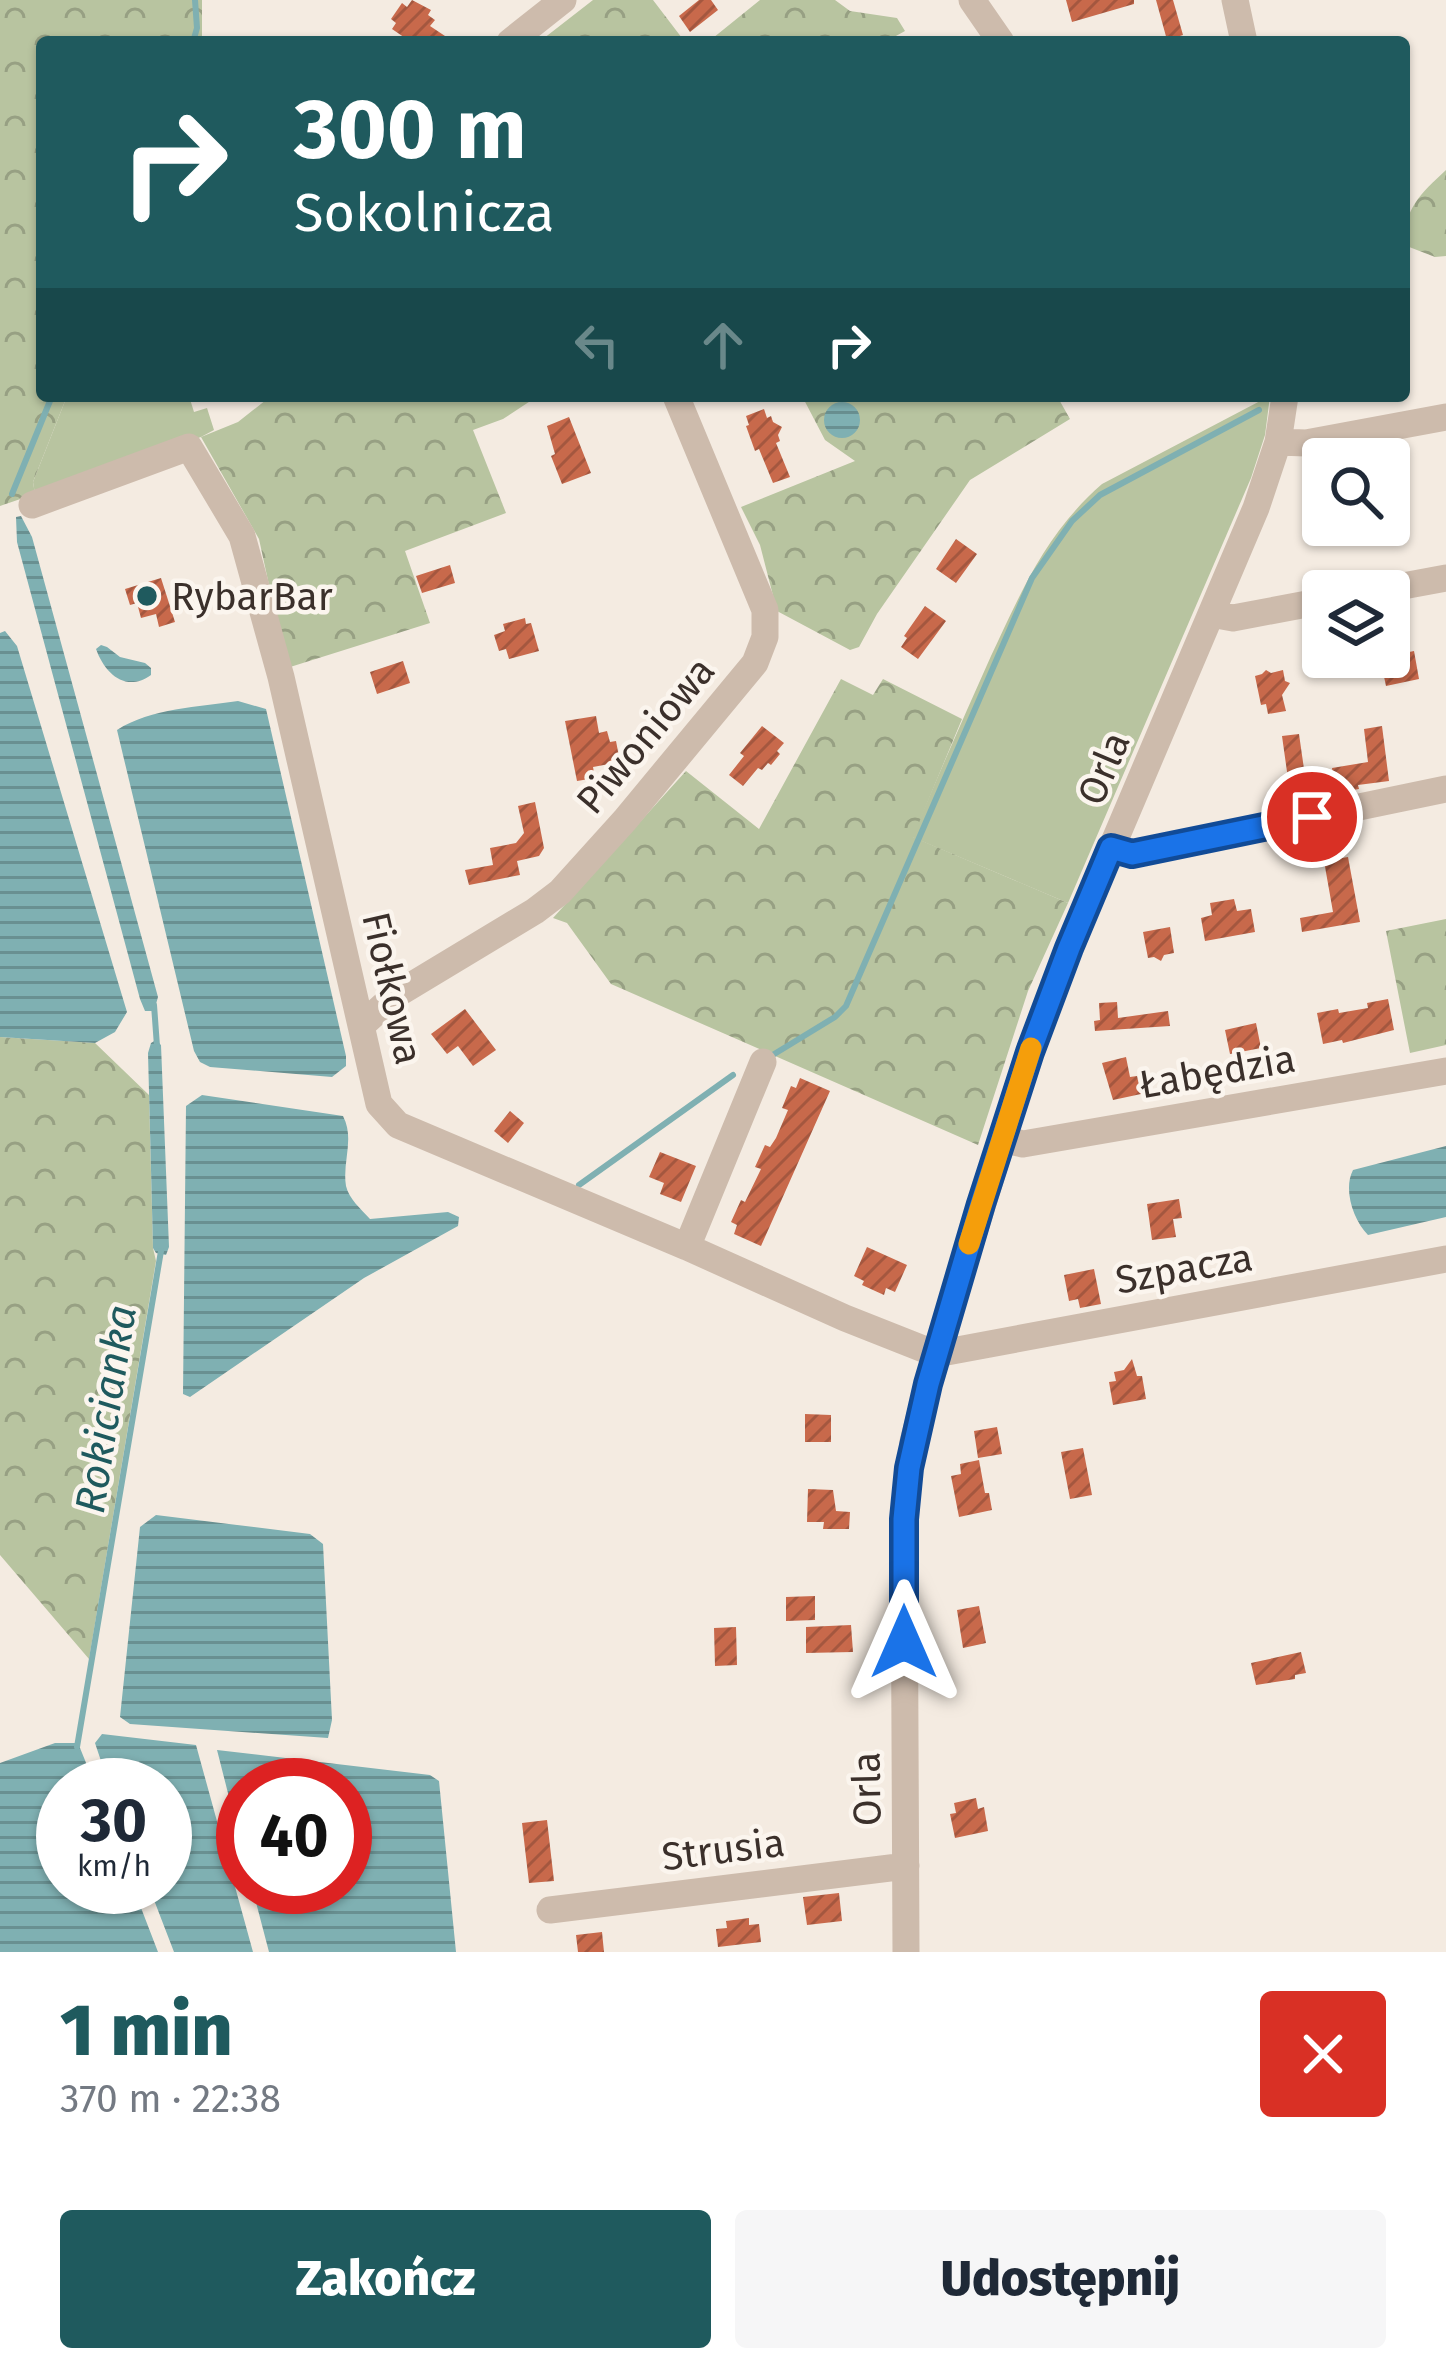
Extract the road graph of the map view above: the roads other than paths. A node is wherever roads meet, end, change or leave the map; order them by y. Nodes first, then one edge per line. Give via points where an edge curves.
1 (563, 0) edge
2 (972, 0) edge
3 (1235, 0) edge
4 (518, 36) edge
5 (996, 36) edge
6 (1243, 36) edge
7 (678, 402) edge
8 (1284, 402) edge
9 (1446, 417) edge
10 (1278, 442) junction
11 (32, 505) dead end
12 (1446, 578) edge
13 (1410, 585) edge
14 (1302, 605) edge
15 (1211, 614) junction
16 (1446, 789) edge
17 (1111, 848) junction
18 (362, 1024) junction
19 (764, 1062) dead end
20 (1446, 1072) edge
21 (1002, 1139) junction
22 (687, 1247) junction
23 (1446, 1259) edge
24 (936, 1354) junction
25 (905, 1866) junction
26 (550, 1910) dead end
27 (906, 1952) edge

1 - 4 street
2 - 5 street
3 - 6 street
7 - 18 street, Piwoniowa via 765,610 755,663 560,892 394,995
8 - 10 street, Orla
9 - 10 street
10 - 15 street, Orla
11 - 18 street, Fiołkowa via 189,447 242,536
12 - 13 street
14 - 15 street via 1233,618
15 - 17 street, Orla
16 - 17 street via 1132,854
17 - 21 street, Orla
18 - 22 street, Fiołkowa via 379,1104 398,1125
19 - 22 street
20 - 21 street, Łabędzia via 1023,1144
21 - 24 street, Orla
22 - 24 street, Fiołkowa
23 - 24 street, Szpacza
24 - 25 street, Orla via 904,1519
25 - 26 street, Strusia
25 - 27 street, Orla

